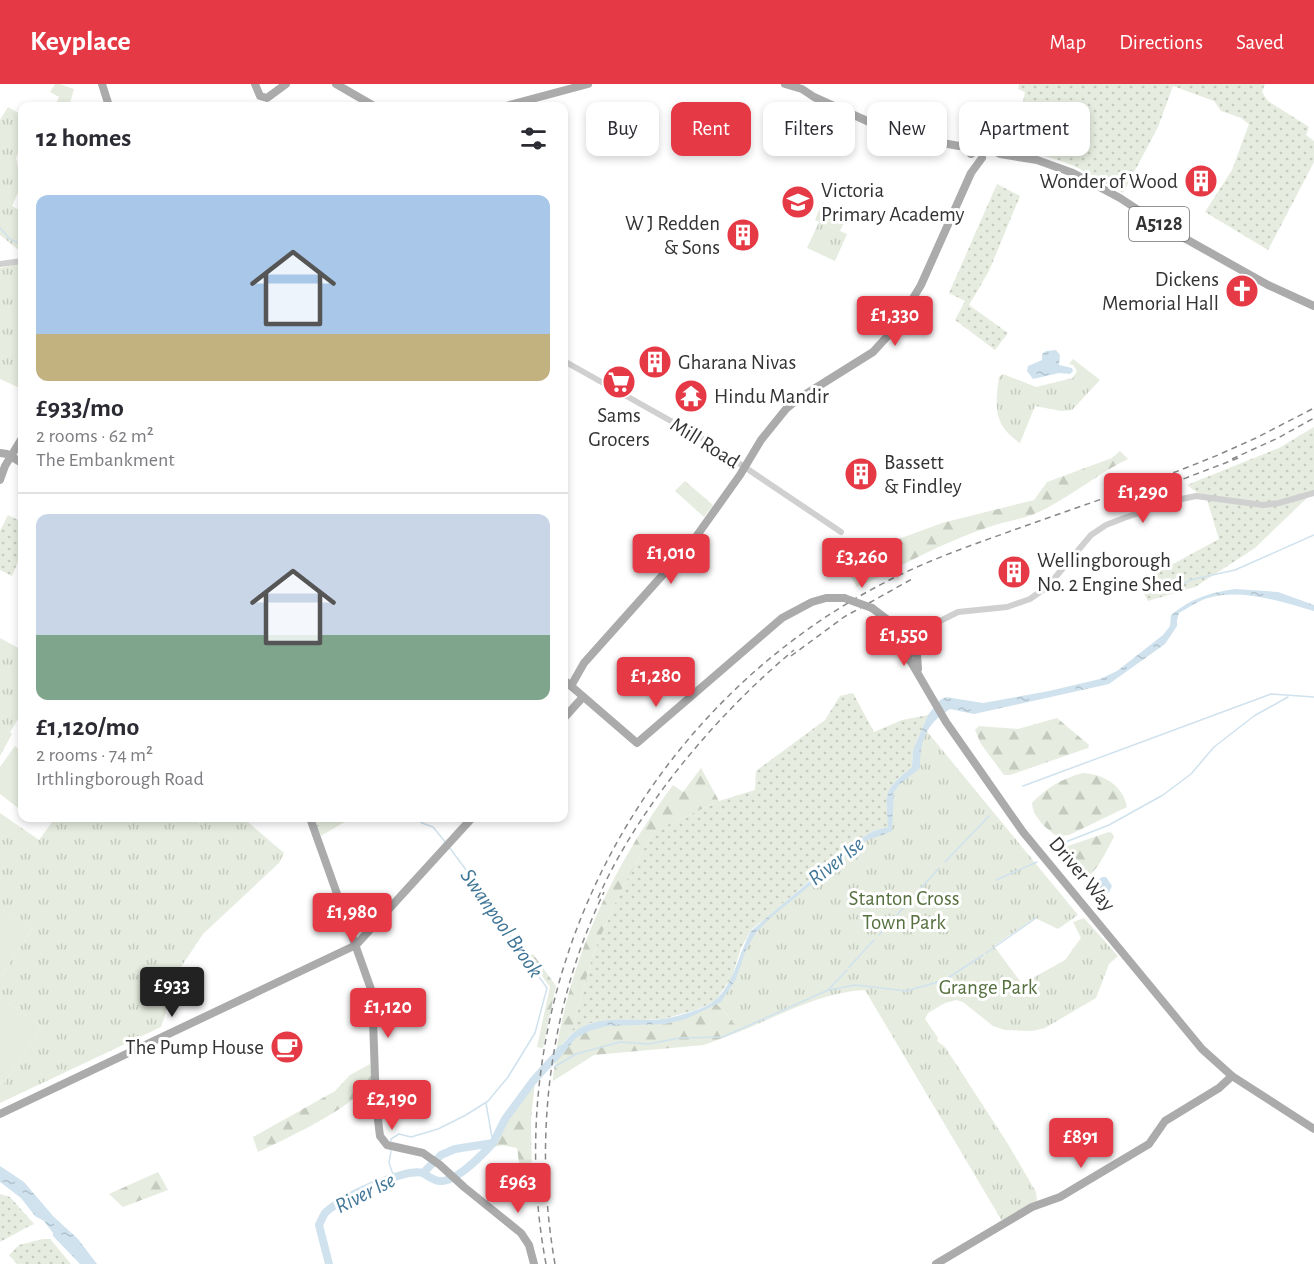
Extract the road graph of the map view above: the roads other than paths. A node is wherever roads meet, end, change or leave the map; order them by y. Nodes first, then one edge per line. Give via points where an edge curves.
1 (102, 84) edge
2 (255, 84) edge
3 (286, 84) edge
4 (336, 84) edge
5 (785, 84) edge
6 (585, 85) edge
7 (804, 86) edge
8 (109, 102) edge
9 (367, 102) edge
10 (521, 102) edge
11 (959, 146) edge
12 (972, 156) edge
13 (975, 156) edge
14 (992, 156) edge
15 (1012, 156) edge
16 (983, 158) junction
17 (971, 173) junction
18 (18, 262) edge
19 (0, 264) edge
20 (1314, 306) edge
21 (568, 363) edge
22 (11, 457) edge
23 (744, 467) junction
24 (1, 478) edge
25 (1314, 493) edge
26 (841, 532) dead end
27 (890, 623) junction
28 (928, 627) junction
29 (907, 633) junction
30 (896, 641) junction
31 (917, 647) junction
32 (904, 655) junction
33 (922, 681) junction
34 (568, 682) edge
35 (568, 684) edge
36 (583, 697) junction
37 (568, 714) edge
38 (311, 822) edge
39 (468, 822) edge
40 (347, 924) junction
41 (368, 932) junction
42 (356, 945) junction
43 (1232, 1077) junction
44 (0, 1114) edge
45 (1314, 1129) edge
46 (534, 1264) edge
47 (936, 1264) edge

1 - 8 main road
2 - 3 main road via 260,96 267,98
4 - 9 main road
5 - 7 main road
6 - 10 main road
7 - 11 main road via 814,97 898,135
12 - 17 main road
13 - 16 main road
14 - 16 main road, A5128
15 - 20 main road, A5128 via 1073,173 1268,285
16 - 17 main road
17 - 23 main road via 921,285 895,328 873,352 786,410
18 - 19 street
21 - 23 street, Mill Road via 703,439
22 - 24 main road
23 - 26 street, Mill Road
23 - 34 main road via 693,541
25 - 28 street via 1263,505 1196,496 1124,518 1090,536 1047,587 1030,599 958,612
27 - 29 main road
27 - 30 main road
27 - 36 main road, bridge via 872,608 844,598 812,602 782,618 637,743
28 - 29 street
28 - 31 street
29 - 30 main road
29 - 31 main road via 916,639
30 - 32 main road via 897,650
31 - 32 main road
31 - 33 main road, Driver Way
32 - 33 main road, Driver Way
33 - 43 main road, Driver Way via 1023,832 1202,1049
35 - 36 main road
36 - 37 main road
38 - 40 main road
39 - 41 main road
40 - 41 main road via 357,932
40 - 42 main road
41 - 42 main road
42 - 44 main road
42 - 46 main road via 372,992 380,1136 387,1145 423,1153 440,1165 521,1233
43 - 45 main road, Driver Way
43 - 47 main road via 1165,1121 1149,1144

